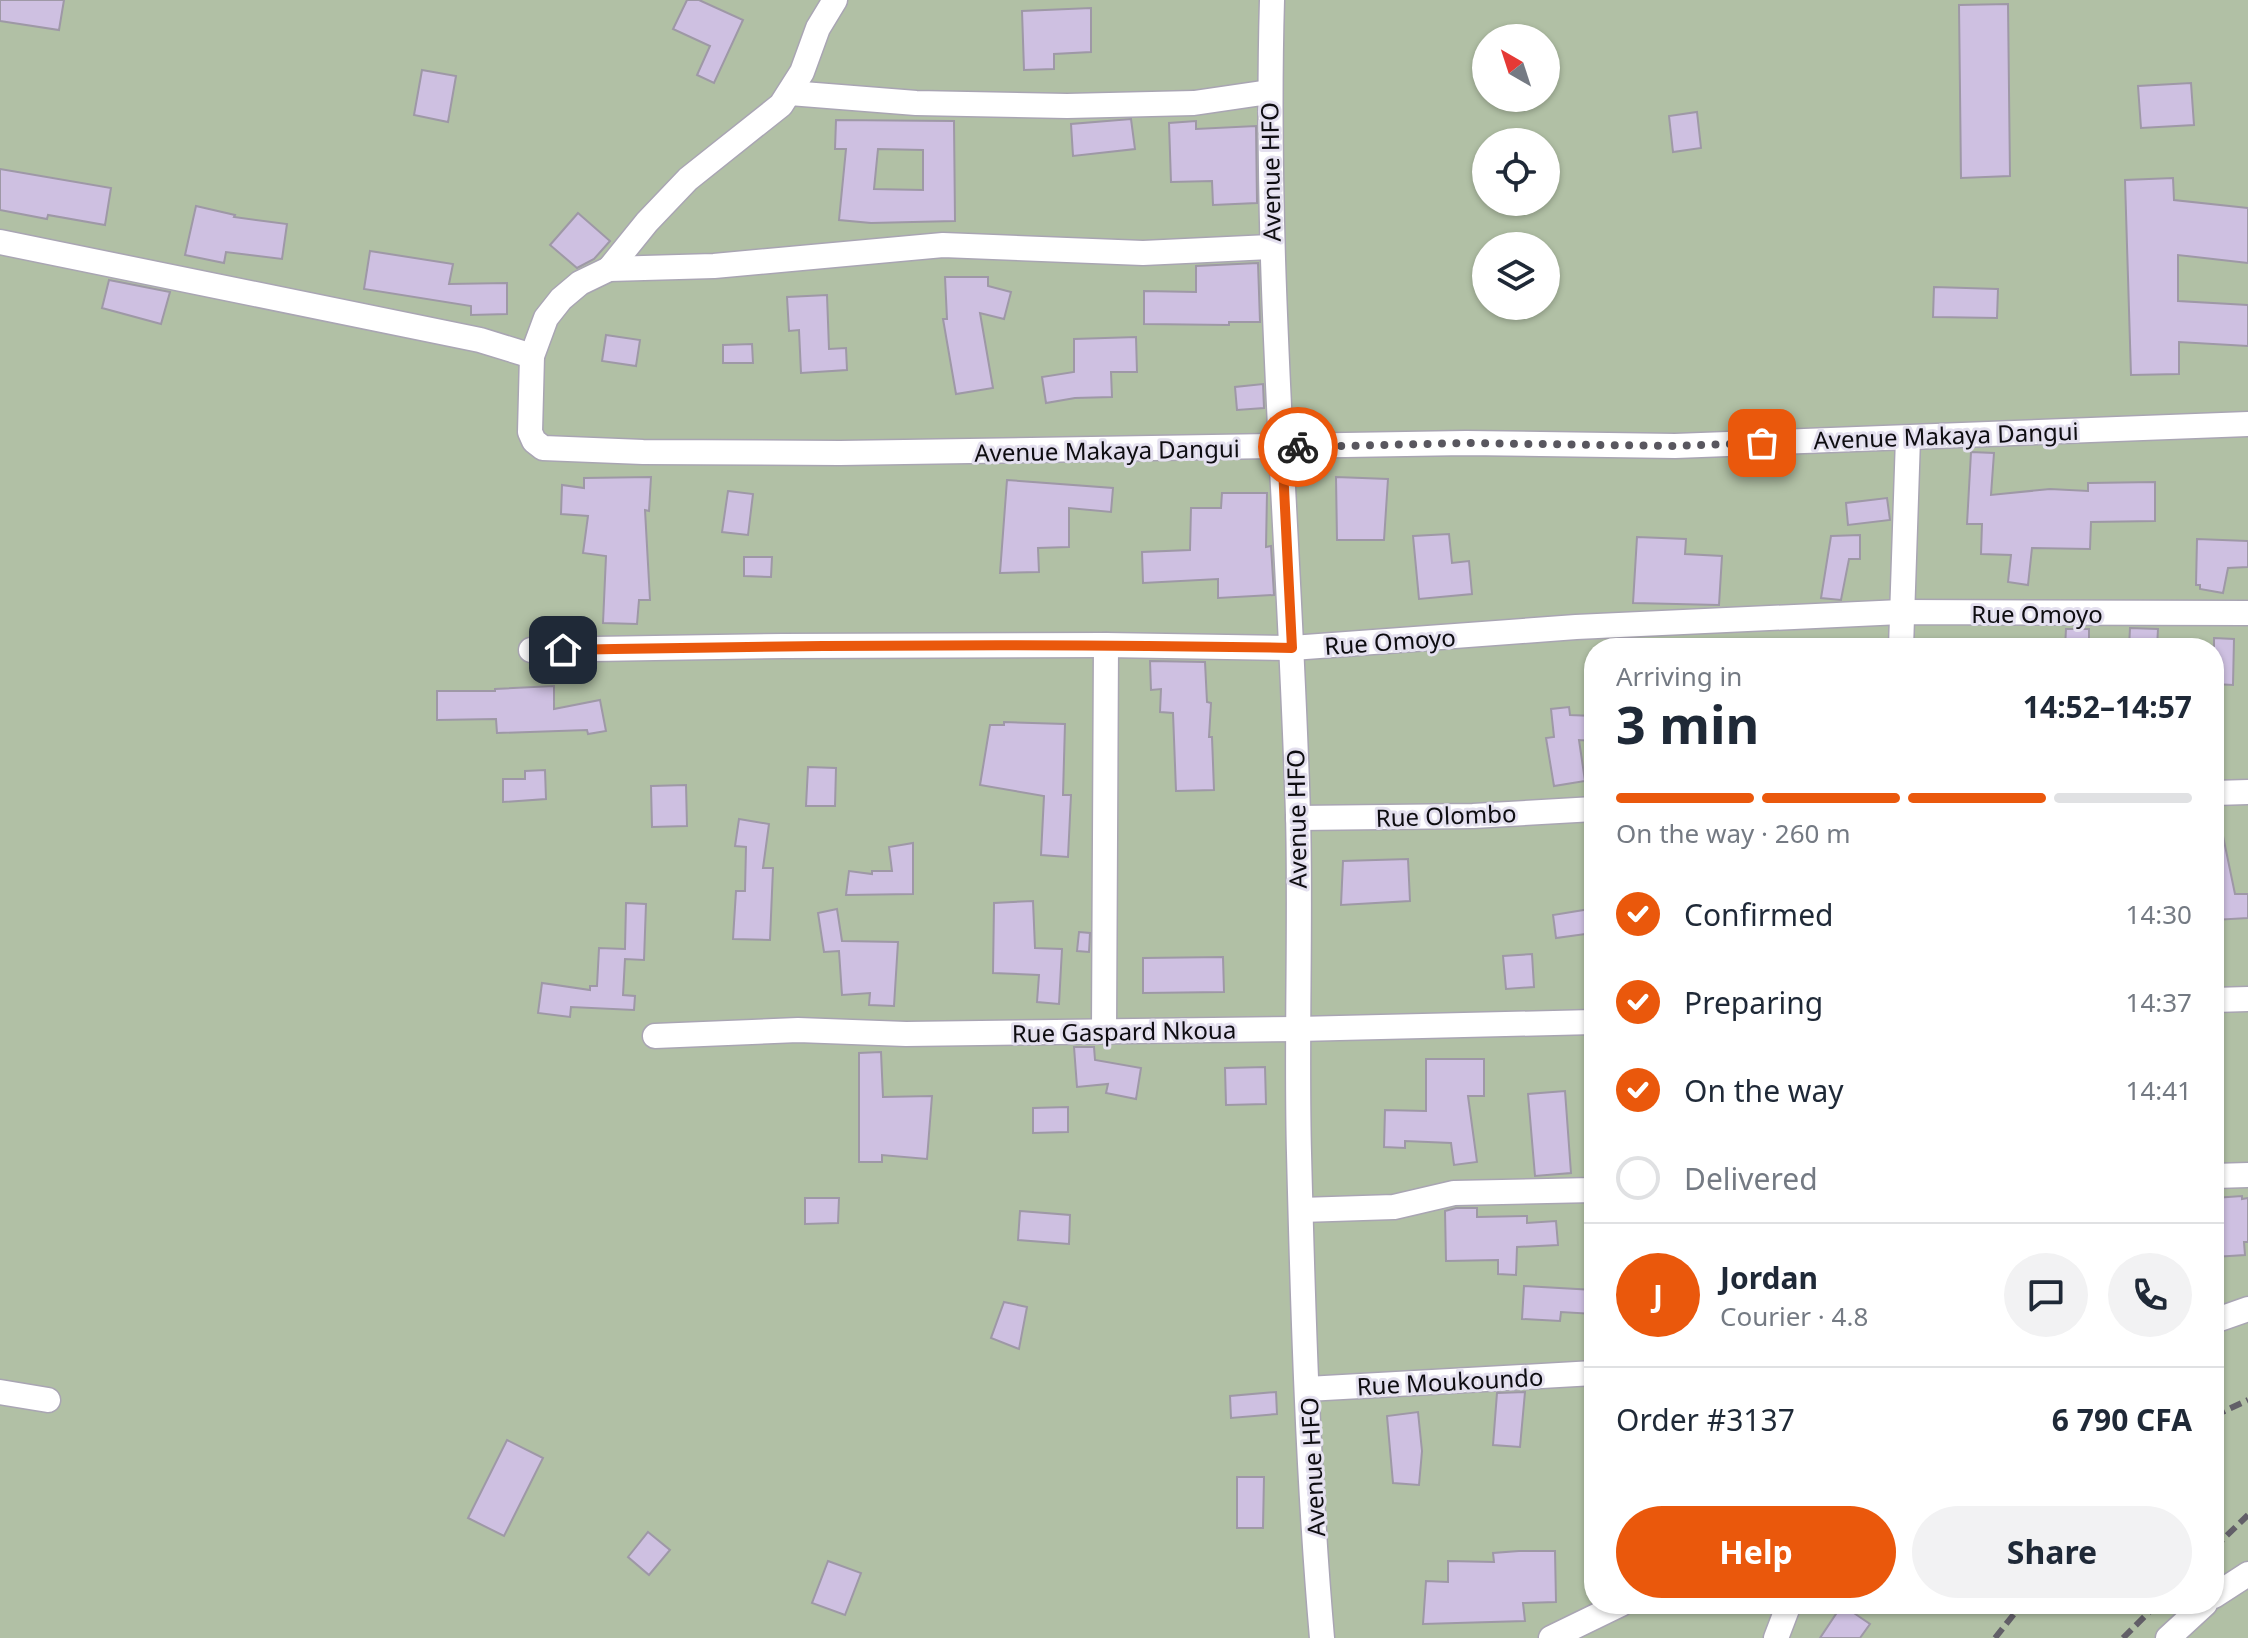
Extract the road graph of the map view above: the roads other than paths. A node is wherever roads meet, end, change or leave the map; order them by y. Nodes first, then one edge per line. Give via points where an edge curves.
1 (835, 0) edge
2 (1272, 0) edge
3 (1269, 92) junction
4 (790, 93) junction
5 (0, 242) edge
6 (1270, 247) junction
7 (609, 269) junction
8 (532, 356) junction
9 (2248, 424) edge
10 (1908, 438) junction
11 (1282, 448) junction
12 (1901, 612) junction
13 (2248, 613) edge
14 (1901, 638) edge
15 (1106, 645) junction
16 (1292, 648) junction
17 (531, 650) dead end
18 (2248, 792) edge
19 (2224, 793) edge
20 (1584, 810) edge
21 (1298, 818) junction
22 (2248, 999) edge
23 (2224, 1000) edge
24 (1584, 1022) edge
25 (1298, 1029) junction
26 (1104, 1031) junction
27 (655, 1036) dead end
28 (2248, 1175) edge
29 (2224, 1176) edge
30 (1584, 1190) edge
31 (1301, 1210) junction
32 (2248, 1309) edge
33 (2224, 1317) edge
34 (1584, 1374) edge
35 (1307, 1389) junction
36 (0, 1392) edge
37 (48, 1400) dead end
38 (2248, 1574) edge
39 (2224, 1590) edge
40 (1606, 1614) edge
41 (1785, 1614) edge
42 (2194, 1614) edge
43 (1580, 1632) edge
44 (1322, 1638) edge
45 (1551, 1638) edge
46 (1776, 1638) edge
47 (2168, 1638) edge

1 - 4 street
2 - 3 street, Avenue HFO
3 - 4 street via 1194,103 1067,106 916,103
3 - 6 street, Avenue HFO
4 - 7 street via 688,179
5 - 8 street via 480,340
6 - 7 street via 1143,253 943,245 714,266
6 - 11 street, Avenue HFO
7 - 8 street via 561,299 546,318
8 - 11 street, Avenue Makaya Dangui via 530,432 543,448 840,453
9 - 10 street, Avenue Makaya Dangui
10 - 11 street, Avenue Makaya Dangui via 1675,446 1466,443
10 - 12 street
11 - 16 street, Avenue HFO
12 - 13 street, Rue Omoyo
12 - 14 street
12 - 16 street, Rue Omoyo via 1576,627
15 - 16 street, Rue Omoyo
15 - 17 street, Rue Omoyo
15 - 26 street
16 - 21 street, Avenue HFO
18 - 19 street
20 - 21 street, Rue Olombo
21 - 25 street, Avenue HFO
22 - 23 street
24 - 25 street, Rue Gaspard Nkoua
25 - 26 street, Rue Gaspard Nkoua
25 - 31 street, Avenue HFO
26 - 27 street, Rue Gaspard Nkoua via 798,1030
28 - 29 street
30 - 31 street via 1454,1193 1394,1207
31 - 35 street, Avenue HFO
32 - 33 street
34 - 35 street, Rue Moukoundo
35 - 44 street, Avenue HFO
36 - 37 street
38 - 39 street
40 - 43 street
41 - 46 street
42 - 47 street
43 - 45 street

